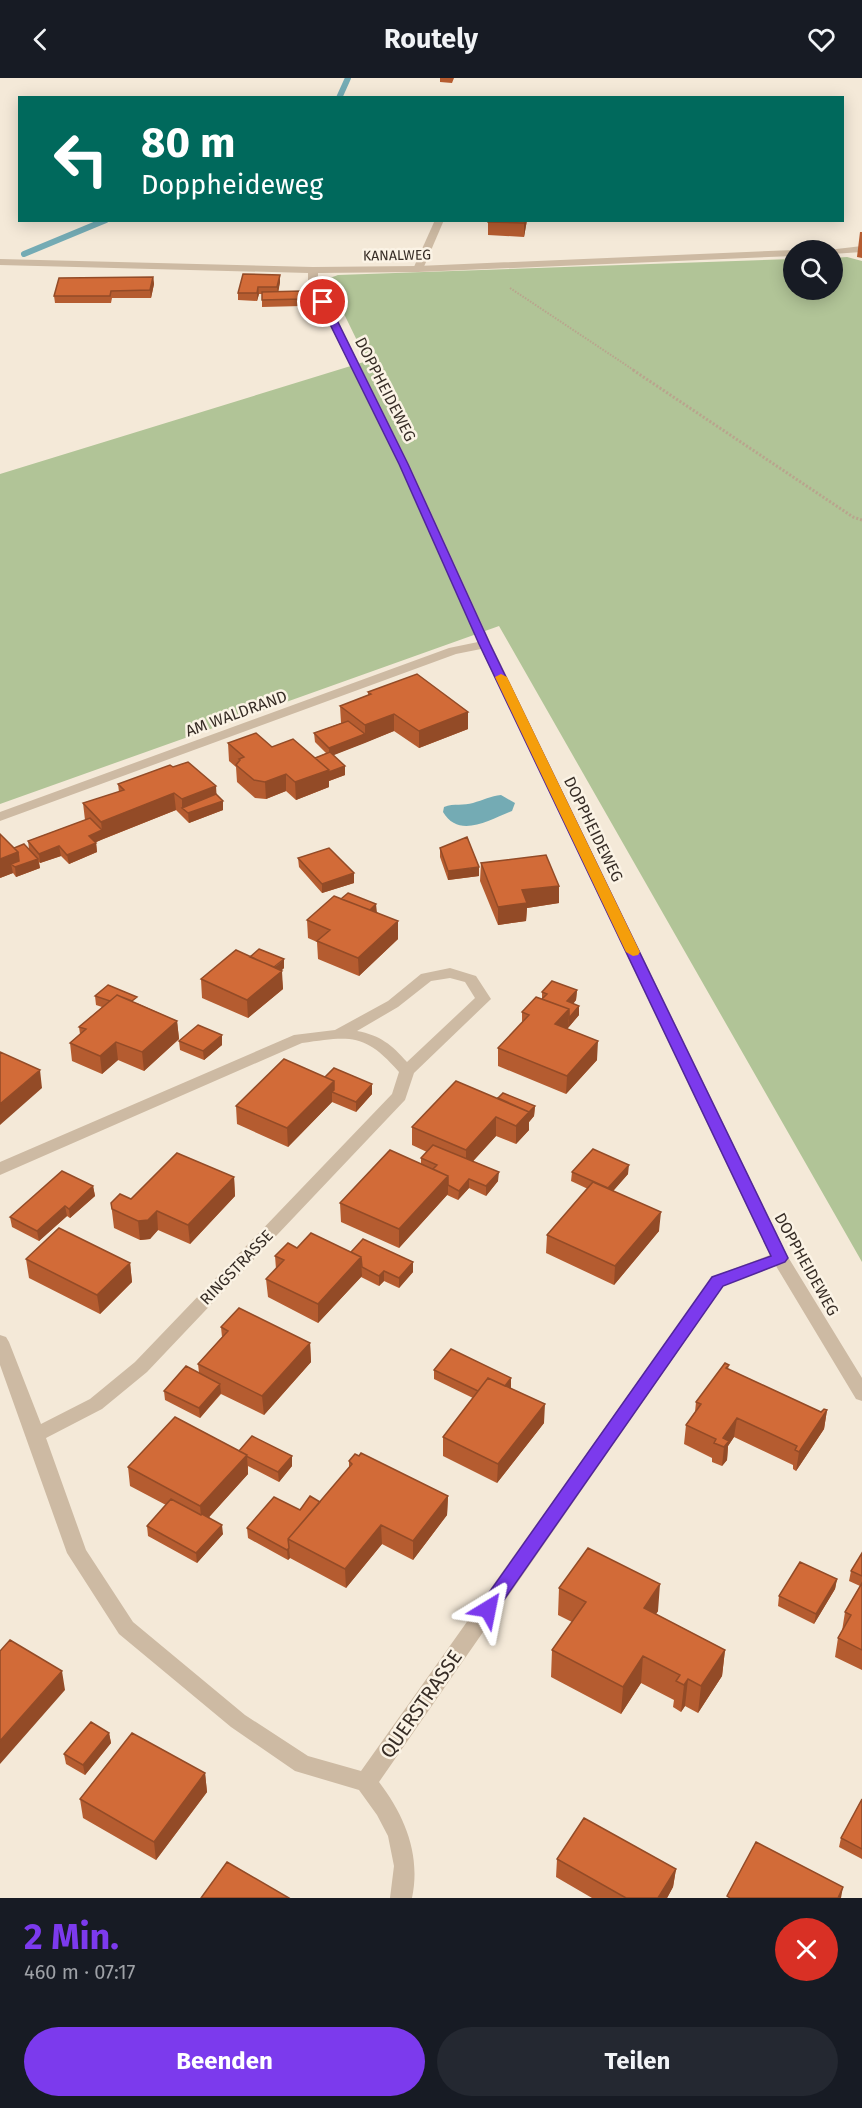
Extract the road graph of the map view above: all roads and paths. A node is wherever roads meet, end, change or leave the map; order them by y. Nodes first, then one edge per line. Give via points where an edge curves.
1 (439, 222) edge
2 (862, 249) edge
3 (843, 250) edge
4 (783, 253) edge
5 (0, 262) edge
6 (489, 266) junction
7 (418, 269) junction
8 (314, 270) junction
9 (862, 520) edge
10 (485, 644) junction
11 (0, 817) edge
12 (341, 1033) junction
13 (407, 1071) junction
14 (0, 1169) edge
15 (780, 1258) junction
16 (0, 1342) edge
17 (862, 1394) edge
18 (36, 1435) junction
19 (366, 1782) junction
20 (401, 1898) edge

1 - 7 street
2 - 3 street
4 - 6 street, KANALWEG
5 - 8 street, KANALWEG
6 - 7 street, KANALWEG
6 - 9 path via 497,280
7 - 8 street, KANALWEG
8 - 10 street, DOPPHEIDEWEG via 313,281 404,464
10 - 11 street, AM WALDRAND via 453,651
10 - 15 street, DOPPHEIDEWEG
12 - 13 street, RINGSTRASSE via 384,1046
12 - 13 street, RINGSTRASSE via 393,1004 426,977 450,973 471,980 483,999
12 - 14 street, RINGSTRASSE via 299,1039
13 - 18 street, RINGSTRASSE via 399,1096 141,1367 96,1404
15 - 17 street, DOPPHEIDEWEG
15 - 19 street, QUERSTRASSE via 718,1281
16 - 18 street
18 - 19 street via 77,1553 126,1628 238,1721 302,1764
19 - 20 street via 400,1836 406,1881

